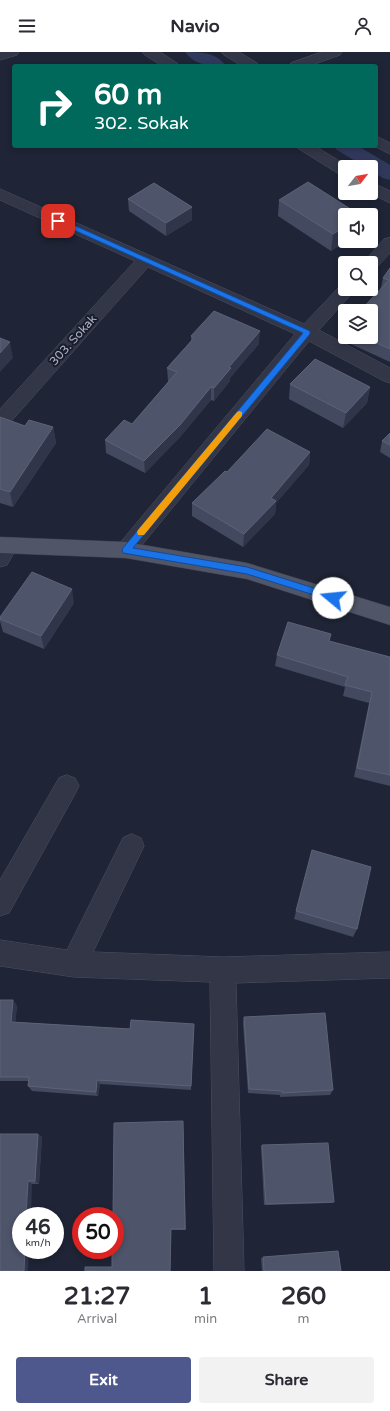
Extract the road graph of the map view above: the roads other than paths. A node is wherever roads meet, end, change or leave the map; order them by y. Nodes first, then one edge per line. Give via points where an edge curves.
1 (12, 52) edge
2 (150, 52) edge
3 (229, 52) edge
4 (335, 52) edge
5 (0, 56) edge
6 (169, 64) edge
7 (249, 64) edge
8 (302, 64) edge
9 (307, 148) edge
10 (338, 167) edge
11 (378, 191) edge
12 (0, 194) edge
13 (390, 198) edge
14 (390, 243) edge
15 (378, 256) edge
16 (145, 260) junction
17 (340, 296) edge
18 (307, 332) junction
19 (390, 376) edge
20 (0, 421) edge
21 (3, 550) edge
22 (126, 550) junction
23 (390, 616) edge
24 (67, 786) dead end
25 (132, 846) dead end
26 (0, 904) edge
27 (0, 953) edge
28 (74, 964) junction
29 (390, 965) edge
30 (223, 970) junction
31 (229, 1271) edge

1 - 5 street
2 - 6 street
3 - 7 street
4 - 8 street
9 - 10 street
11 - 13 street
12 - 16 street
14 - 15 street
16 - 18 street
16 - 20 street, 303. Sokak
17 - 18 street
18 - 19 street
18 - 22 street
21 - 22 main road
22 - 23 main road via 247,571
24 - 26 street
25 - 28 street
27 - 28 street
28 - 30 street
29 - 30 street
30 - 31 street

